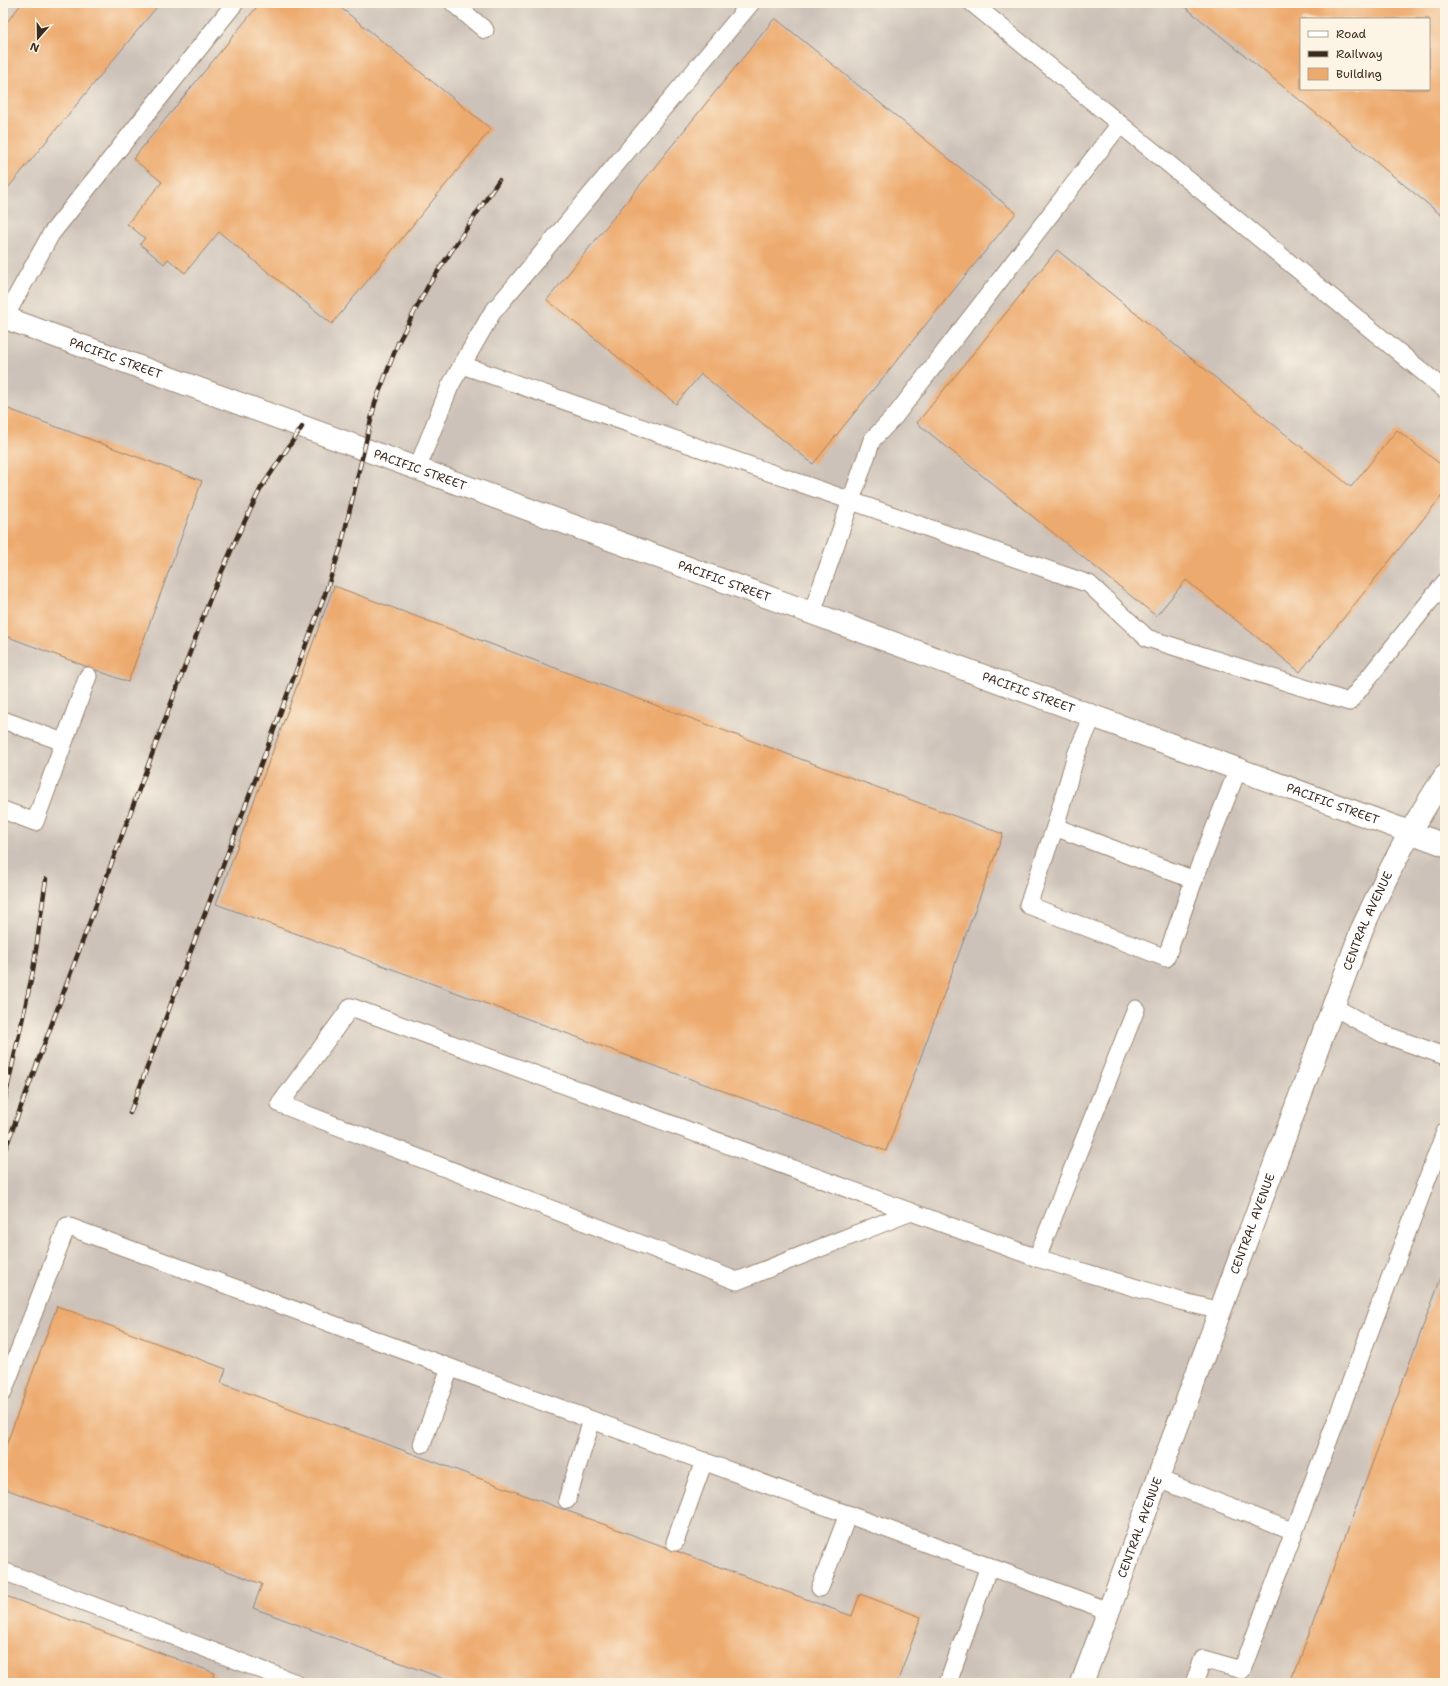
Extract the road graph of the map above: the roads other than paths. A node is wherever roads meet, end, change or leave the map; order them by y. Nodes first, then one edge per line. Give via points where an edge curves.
1 (235, 3) edge
2 (454, 3) edge
3 (751, 3) edge
4 (972, 3) edge
5 (485, 30) dead end
6 (1120, 124) junction
7 (4, 317) edge
8 (462, 365) junction
9 (1445, 390) edge
10 (417, 469) junction
11 (851, 501) junction
12 (1445, 582) edge
13 (812, 613) junction
14 (88, 676) dead end
15 (1093, 716) junction
16 (3, 720) edge
17 (63, 742) junction
18 (1238, 769) junction
19 (1445, 776) edge
20 (3, 810) edge
21 (1055, 827) junction
22 (1409, 832) junction
23 (1445, 845) edge
24 (1194, 880) junction
25 (1334, 1007) junction
26 (1136, 1009) dead end
27 (1445, 1056) edge
28 (1445, 1132) edge
29 (911, 1212) junction
30 (1037, 1258) junction
31 (1221, 1311) junction
32 (450, 1368) junction
33 (3, 1392) edge
34 (592, 1420) junction
35 (422, 1444) dead end
36 (704, 1461) junction
37 (1158, 1480) junction
38 (567, 1500) dead end
39 (848, 1514) junction
40 (1294, 1532) junction
41 (674, 1542) dead end
42 (989, 1566) junction
43 (3, 1571) edge
44 (820, 1588) dead end
45 (1109, 1611) junction
46 (296, 1683) edge
47 (948, 1683) edge
48 (1082, 1683) edge
49 (1194, 1683) edge

1 - 7 lane via 51,234
2 - 5 lane
3 - 8 lane via 492,313
4 - 6 lane
6 - 9 lane
6 - 11 lane via 895,416 872,440
7 - 10 street, PACIFIC STREET
8 - 10 lane via 450,386
8 - 11 lane
10 - 13 street, PACIFIC STREET
11 - 12 lane via 1089,584 1147,638 1349,702
11 - 13 lane
13 - 15 street, PACIFIC STREET
14 - 17 lane
15 - 18 street, PACIFIC STREET
15 - 21 lane via 1076,754
16 - 17 lane
17 - 20 lane via 35,822
18 - 22 street, PACIFIC STREET
18 - 24 lane
19 - 22 street, CENTRAL AVENUE
21 - 24 lane
21 - 24 lane via 1028,905 1166,958
22 - 23 street, PACIFIC STREET
22 - 25 street, CENTRAL AVENUE via 1362,929
25 - 27 lane via 1383,1034
25 - 31 street, CENTRAL AVENUE
26 - 30 lane
28 - 40 lane
29 - 29 lane via 351,1006 280,1104 737,1281
29 - 30 lane
30 - 31 lane
31 - 37 street, CENTRAL AVENUE
32 - 33 lane via 67,1226
32 - 34 lane
32 - 35 lane
34 - 36 lane
34 - 38 lane
36 - 39 lane
36 - 41 lane
37 - 40 lane
37 - 45 street, CENTRAL AVENUE
39 - 42 lane
39 - 44 lane
40 - 49 lane via 1242,1670 1203,1659
42 - 45 lane
42 - 47 lane
43 - 46 lane
45 - 48 street, CENTRAL AVENUE

